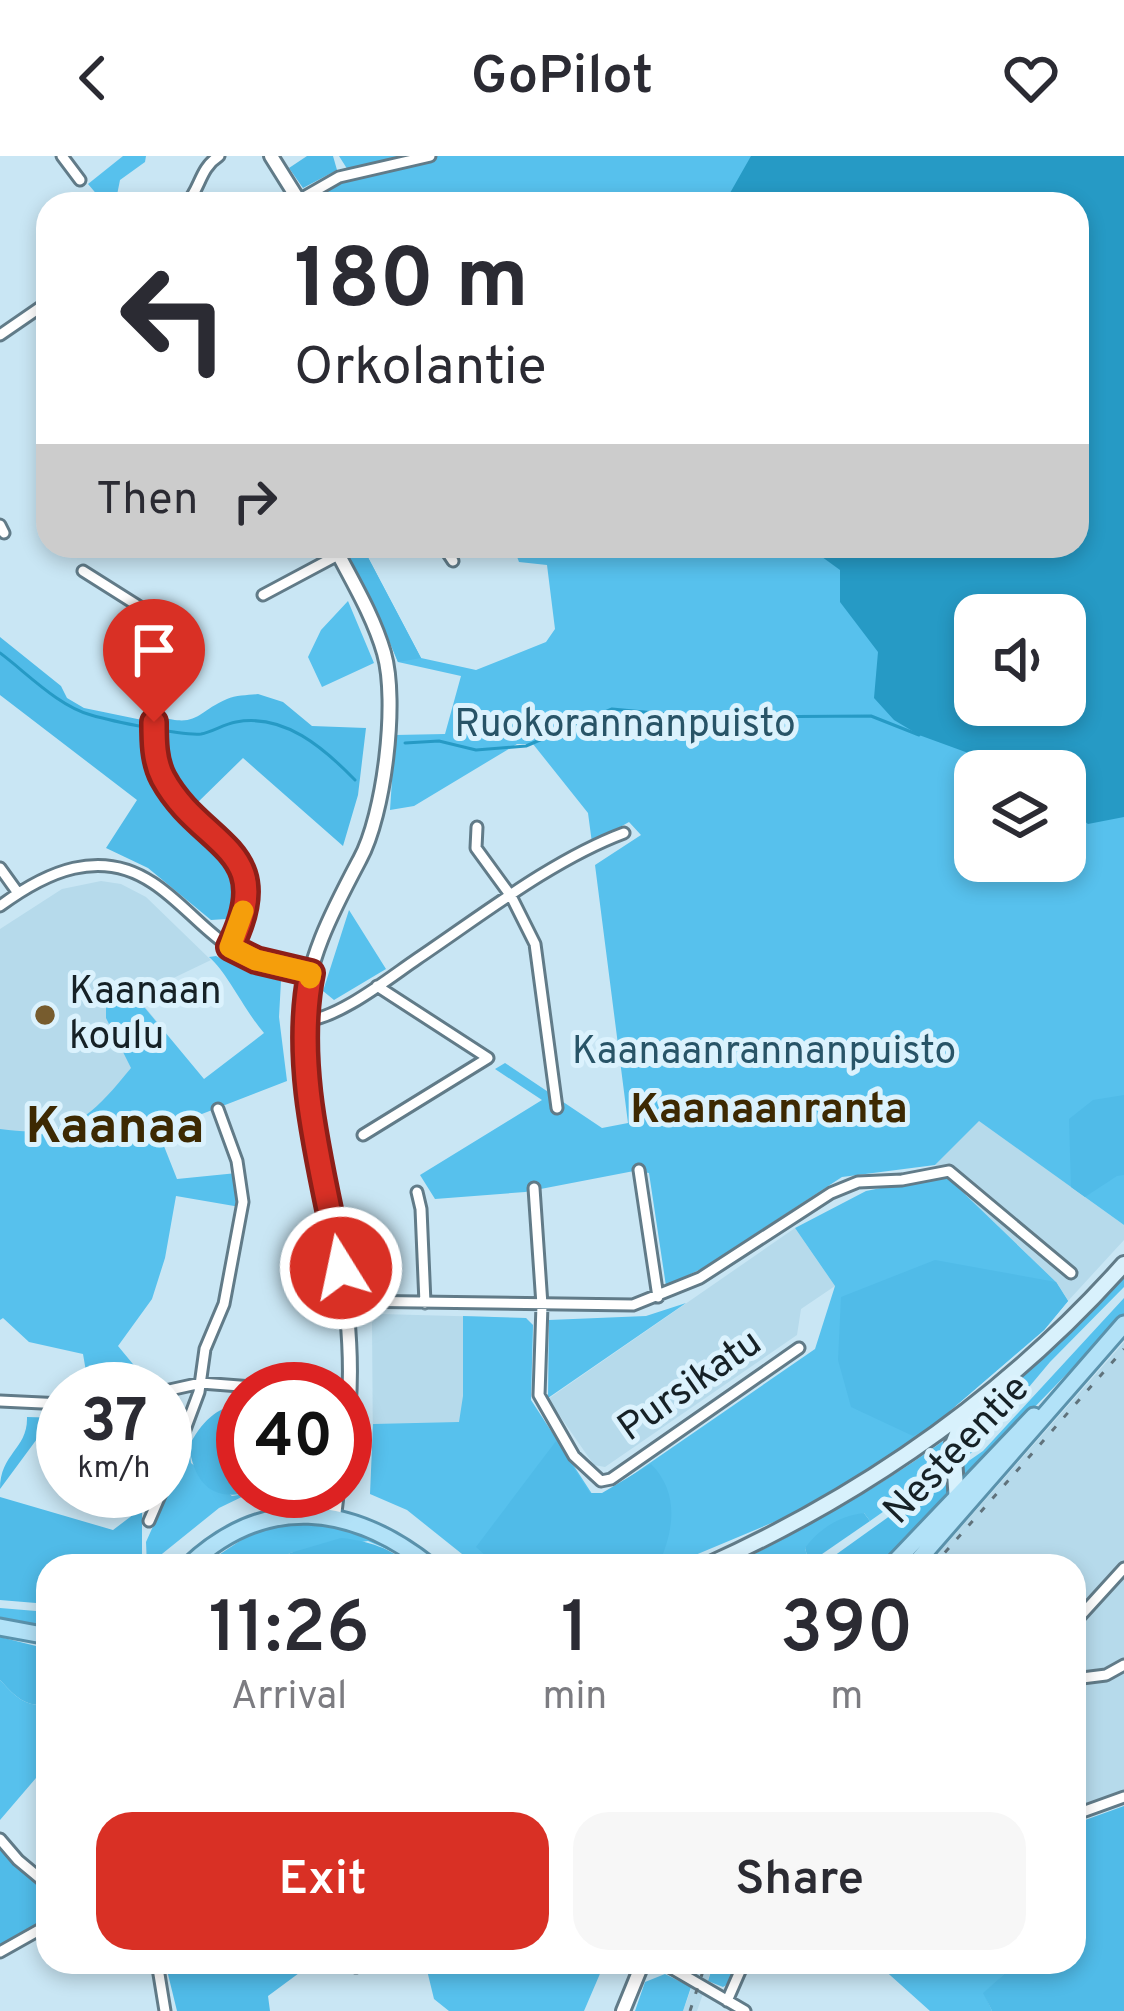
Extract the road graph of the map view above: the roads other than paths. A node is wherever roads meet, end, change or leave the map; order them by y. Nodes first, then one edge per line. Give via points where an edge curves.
1 (62, 156) edge
2 (219, 156) edge
3 (271, 156) edge
4 (430, 156) edge
5 (80, 180) dead end
6 (196, 192) edge
7 (294, 192) edge
8 (316, 192) edge
9 (36, 310) edge
10 (0, 335) edge
11 (323, 558) edge
12 (340, 558) edge
13 (83, 571) dead end
14 (263, 595) dead end
15 (477, 827) dead end
16 (624, 833) dead end
17 (0, 868) edge
18 (18, 893) junction
19 (511, 896) junction
20 (0, 906) edge
21 (230, 947) junction
22 (311, 973) junction
23 (377, 986) junction
24 (303, 1021) junction
25 (557, 1108) dead end
26 (218, 1109) dead end
27 (363, 1136) dead end
28 (639, 1170) dead end
29 (534, 1188) dead end
30 (417, 1192) dead end
31 (1124, 1264) edge
32 (1071, 1274) dead end
33 (658, 1297) junction
34 (346, 1301) junction
35 (425, 1303) junction
36 (542, 1305) junction
37 (1124, 1324) edge
38 (799, 1348) dead end
39 (348, 1362) edge
40 (1072, 1382) junction
41 (201, 1383) junction
42 (216, 1384) edge
43 (192, 1385) edge
44 (0, 1402) edge
45 (36, 1403) edge
46 (192, 1408) edge
47 (970, 1410) junction
48 (956, 1495) junction
49 (959, 1516) junction
50 (149, 1518) edge
51 (281, 1518) edge
52 (337, 1518) edge
53 (148, 1521) dead end
54 (202, 1554) edge
55 (414, 1554) edge
56 (730, 1554) edge
57 (902, 1554) edge
58 (924, 1554) edge
59 (1124, 1568) edge
60 (1086, 1610) edge
61 (0, 1628) edge
62 (36, 1634) edge
63 (1124, 1665) edge
64 (1086, 1678) edge
65 (1124, 1797) edge
66 (1086, 1811) edge
67 (0, 1839) edge
68 (36, 1875) edge
69 (36, 1932) edge
70 (0, 1952) edge
71 (159, 1974) edge
72 (638, 1974) edge
73 (681, 1974) edge
74 (739, 1974) edge
75 (727, 2001) junction
76 (165, 2011) edge
77 (623, 2011) edge
78 (745, 2011) edge

1 - 5 street
2 - 6 street via 202,170
3 - 7 street
4 - 8 street via 339,177
9 - 10 street
11 - 14 street
12 - 22 street via 374,624 389,694 375,821 328,917
13 - 21 street via 150,623 154,751 164,779 247,878
15 - 19 street via 476,848
16 - 19 street
17 - 18 street
18 - 20 street
18 - 21 street via 64,868 119,868 153,883
19 - 23 street
19 - 25 street via 535,944
21 - 22 street
22 - 24 street
23 - 24 street
23 - 27 street via 488,1058
24 - 34 street
26 - 41 street via 243,1202
28 - 33 street
29 - 36 street
30 - 35 street
31 - 47 main road
32 - 33 street via 949,1171 935,1171 831,1193
33 - 36 street
34 - 35 street
34 - 39 street
35 - 36 street
36 - 38 street, Pursikatu via 543,1407 601,1481
37 - 40 main road, Nesteentie
40 - 48 main road, Nesteentie
40 - 49 main road, Nesteentie
41 - 42 street
41 - 43 street
41 - 46 street
44 - 45 street
47 - 48 main road via 953,1444
47 - 56 main road via 834,1502
48 - 49 main road
48 - 57 main road, Nesteentie
49 - 58 main road, Nesteentie
50 - 53 street
51 - 54 main road via 221,1538
52 - 55 main road via 390,1536
59 - 60 street
61 - 62 main road
63 - 64 street
65 - 66 street
67 - 68 street
69 - 70 street
71 - 76 street
72 - 77 street
73 - 75 street
74 - 75 street
75 - 78 street

